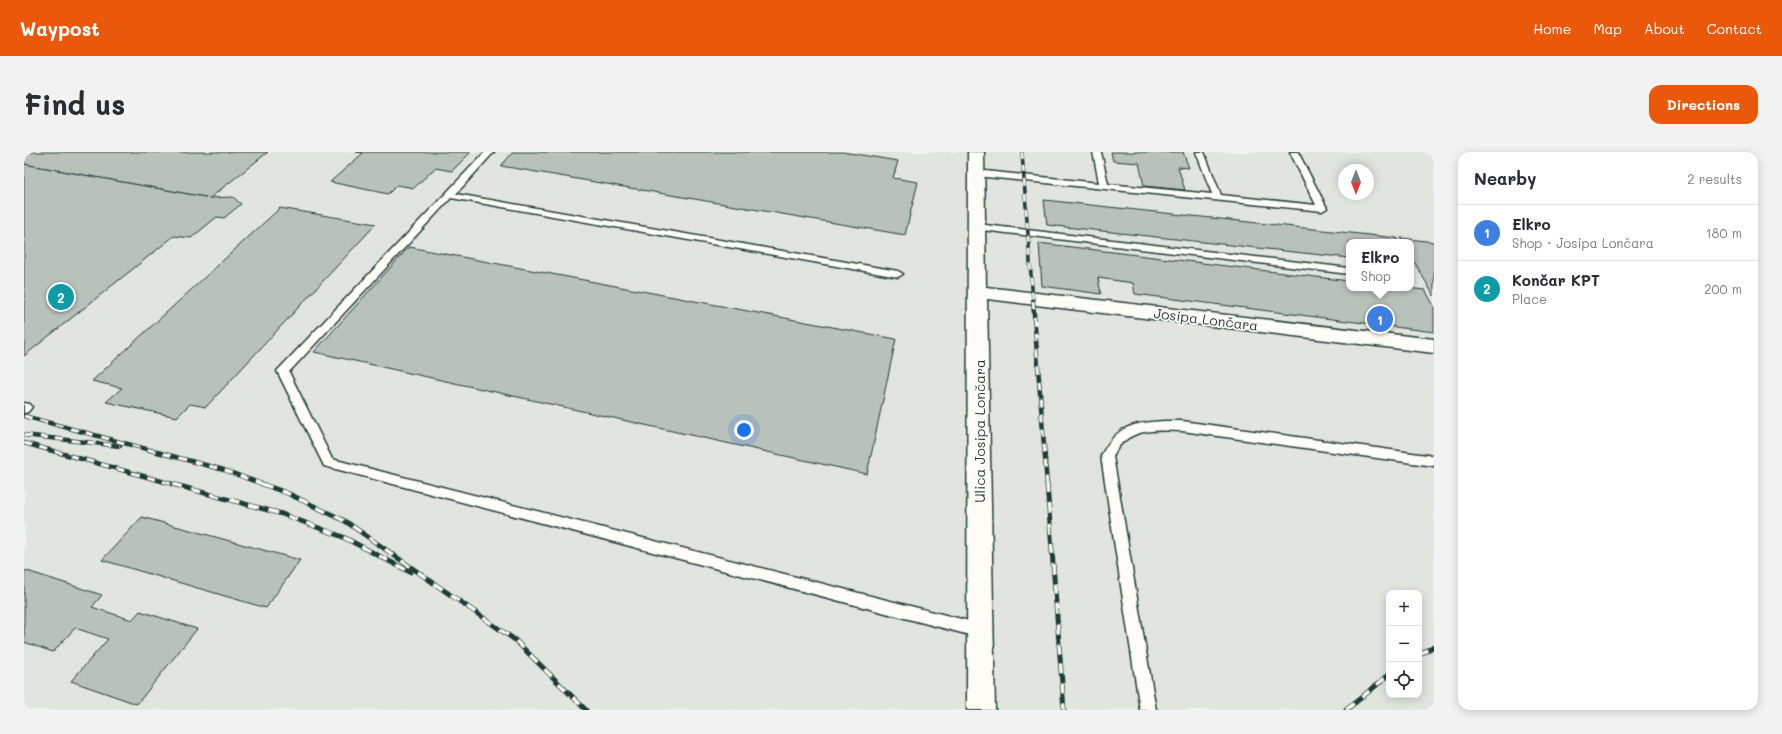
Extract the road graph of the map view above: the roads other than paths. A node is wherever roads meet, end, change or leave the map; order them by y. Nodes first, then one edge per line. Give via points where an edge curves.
1 (490, 152) edge
2 (1097, 152) edge
3 (1200, 152) edge
4 (1294, 152) edge
5 (975, 157) edge
6 (1104, 186) junction
7 (449, 195) junction
8 (1218, 198) junction
9 (977, 227) junction
10 (1346, 272) edge
11 (898, 274) dead end
12 (978, 292) junction
13 (1434, 346) edge
14 (1434, 462) edge
15 (981, 631) junction
16 (981, 710) edge
17 (1148, 710) edge

1 - 7 lane
2 - 6 lane
3 - 8 lane
4 - 8 lane via 1322,208
5 - 6 lane
5 - 9 street, Ulica Josipa Lončara
6 - 8 lane
7 - 11 lane
7 - 15 lane via 283,371 328,463
9 - 10 lane
9 - 12 street, Ulica Josipa Lončara
12 - 13 street, Josipa Lončara
12 - 15 street, Ulica Josipa Lončara
14 - 17 lane via 1182,426 1150,426 1129,431 1113,443 1107,456
15 - 16 street, Ulica Josipa Lončara

